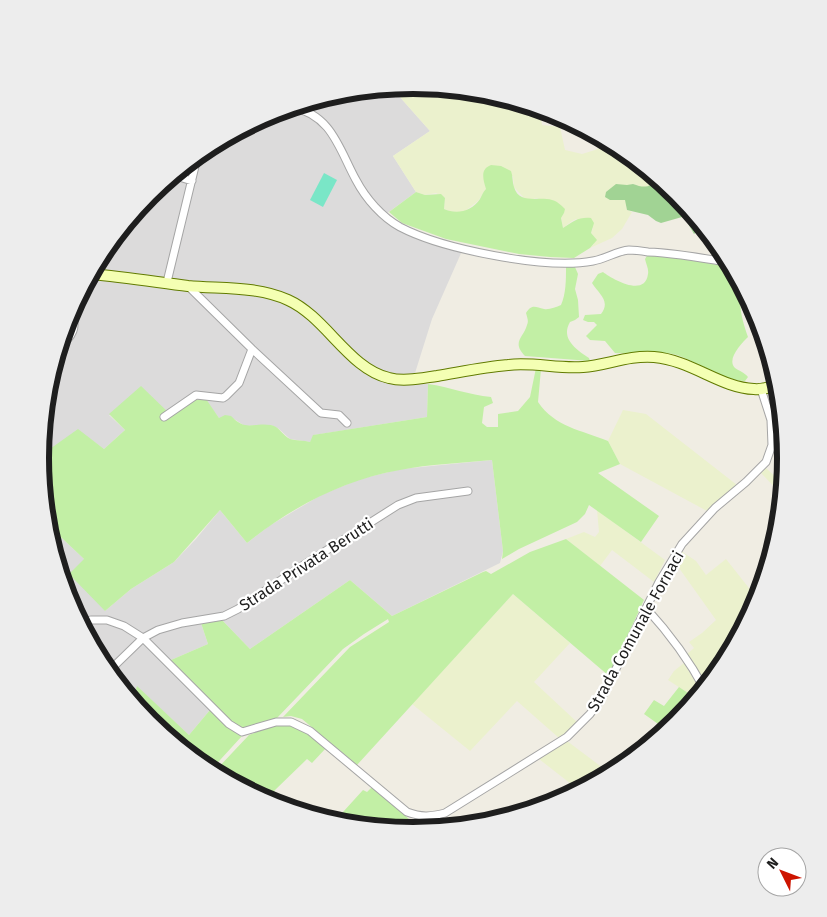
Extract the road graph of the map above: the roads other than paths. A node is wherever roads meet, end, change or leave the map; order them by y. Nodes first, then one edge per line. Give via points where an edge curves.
1 (304, 111) edge
2 (195, 166) edge
3 (180, 178) edge
4 (192, 182) junction
5 (721, 262) edge
6 (99, 275) edge
7 (167, 282) junction
8 (187, 286) junction
9 (75, 324) edge
10 (69, 339) edge
11 (252, 349) junction
12 (771, 386) edge
13 (761, 389) junction
14 (164, 417) dead end
15 (347, 423) dead end
16 (468, 491) dead end
17 (646, 608) junction
18 (87, 621) edge
19 (143, 638) junction
20 (114, 666) edge
21 (701, 684) edge
22 (422, 817) junction
23 (420, 823) edge

1 - 5 street via 336,137 357,182 380,213 400,227 457,248 566,263 593,261 629,250
2 - 4 street
3 - 4 street
4 - 7 street
6 - 7 street
7 - 8 street
8 - 11 street
8 - 13 street via 258,291 289,300 315,318 365,366 397,380 528,363 584,367 640,357 671,359 744,388
9 - 10 street
11 - 14 street via 239,382 226,396 193,396
11 - 15 street via 321,413 339,415
12 - 13 street
13 - 17 street, Strada Comunale Fornaci via 771,420 772,445 766,462 715,508 682,544
16 - 19 street, Strada Privata Berutti via 416,498 398,505 224,616 182,622
17 - 21 street via 662,625
17 - 22 street, Strada Comunale Fornaci via 601,699 578,728 445,813
18 - 19 street via 107,620
19 - 20 street, Strada Privata Berutti
19 - 22 street via 229,724 242,732 276,722 291,722 310,731 407,812
22 - 23 street

